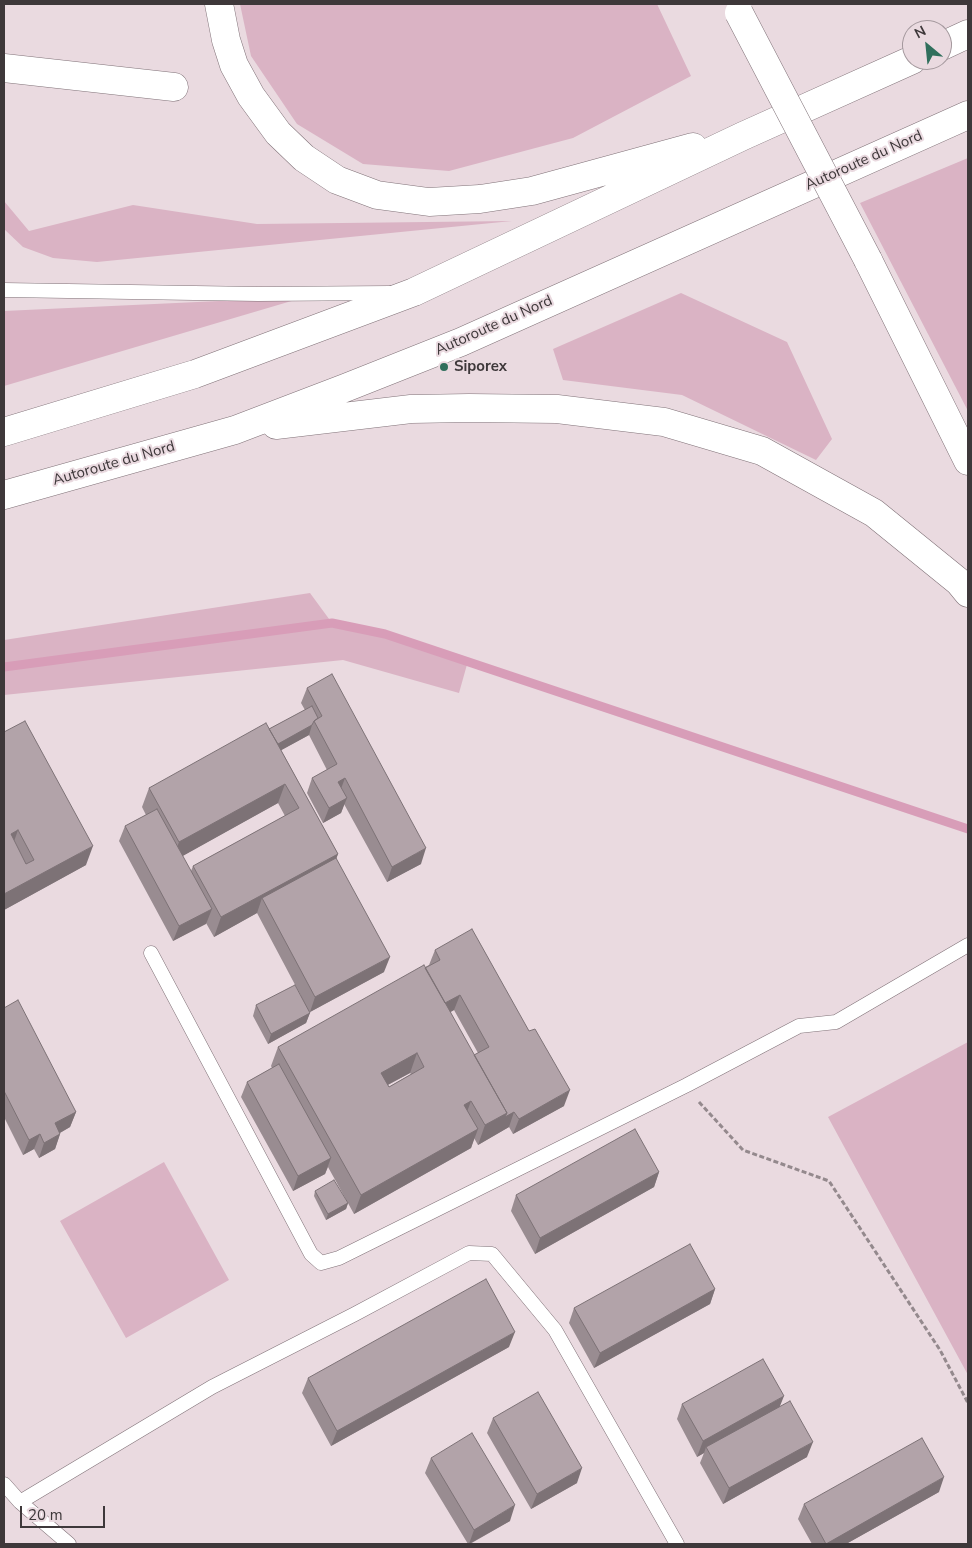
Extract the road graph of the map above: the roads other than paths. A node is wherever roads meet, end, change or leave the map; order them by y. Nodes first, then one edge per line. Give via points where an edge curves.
1 (219, 4) edge
2 (736, 8) edge
3 (968, 34) edge
4 (952, 41) edge
5 (902, 64) edge
6 (4, 68) edge
7 (174, 87) dead end
8 (968, 115) edge
9 (743, 136) junction
10 (4, 290) edge
11 (414, 292) junction
12 (235, 430) junction
13 (4, 432) edge
14 (968, 461) edge
15 (4, 495) edge
16 (968, 593) edge
17 (968, 945) edge
18 (151, 953) dead end
19 (4, 1484) edge
20 (20, 1502) junction
21 (69, 1544) edge
22 (677, 1544) edge

1 - 9 main road via 234,65 251,96 278,132 304,158 337,180 377,195 429,202 523,193 677,150
2 - 14 main road, bridge via 868,260
3 - 4 main road
5 - 9 main road
6 - 7 main road
8 - 12 main road, Autoroute du Nord via 460,342
9 - 11 main road
10 - 11 lane via 258,294
11 - 13 main road via 195,374
12 - 15 main road, Autoroute du Nord
12 - 16 main road via 411,409 557,409 664,422 762,450 874,513
17 - 18 lane via 836,1022 799,1026 687,1085 348,1253 321,1263 311,1254
19 - 20 lane
20 - 21 lane
20 - 22 lane via 212,1386 468,1253 492,1254 555,1330

